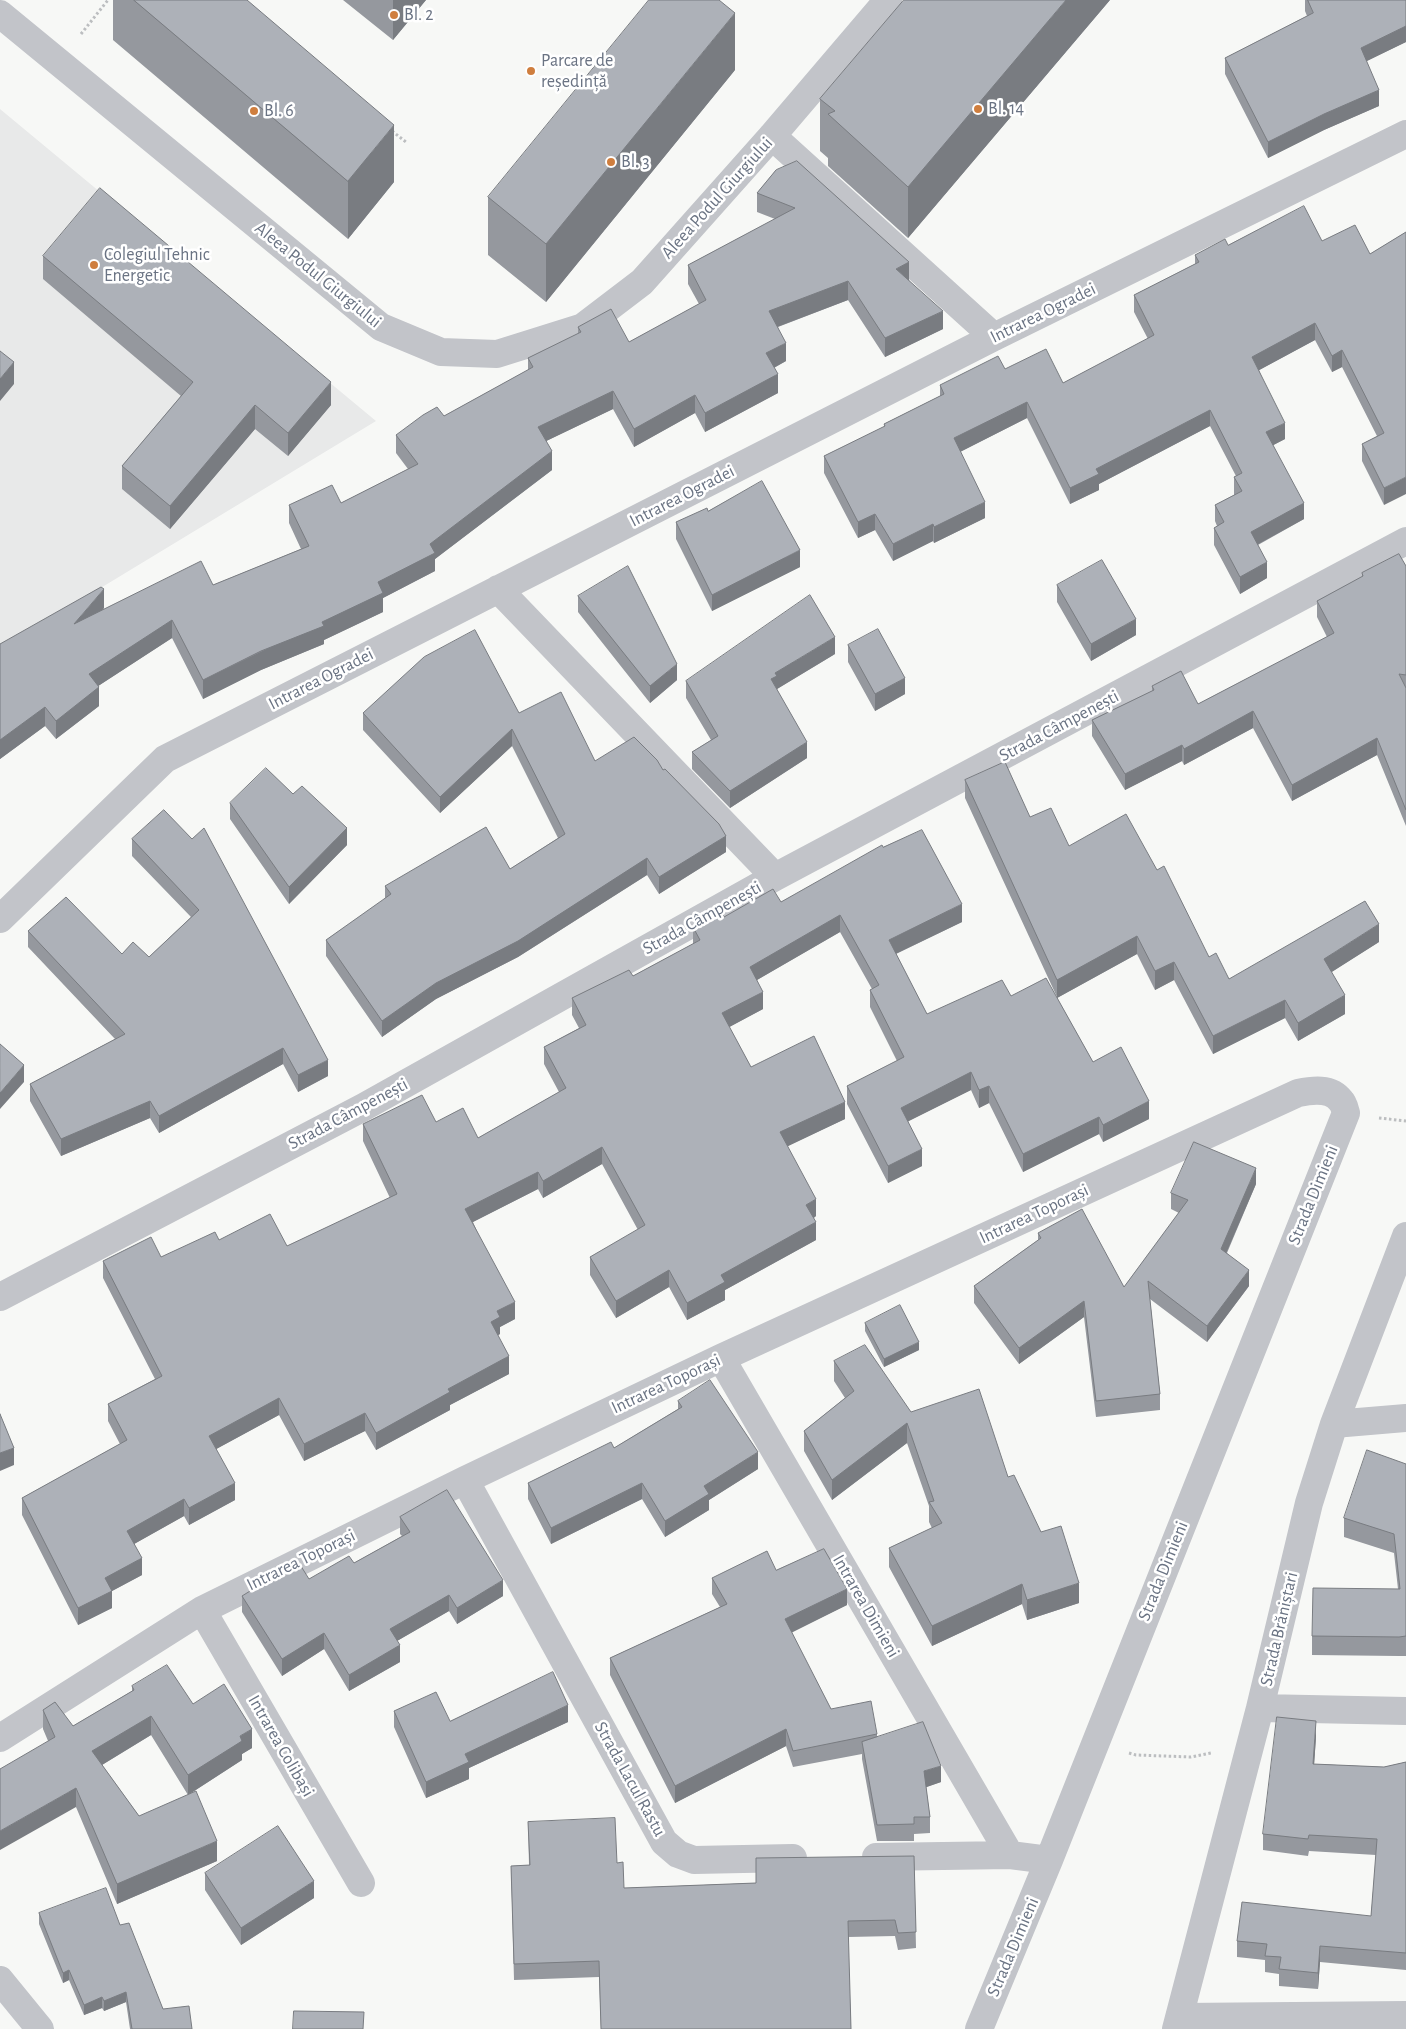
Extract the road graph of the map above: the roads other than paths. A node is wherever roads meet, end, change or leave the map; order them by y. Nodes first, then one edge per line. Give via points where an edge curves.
1 (888, 0) edge
2 (0, 14) edge
3 (1406, 134) edge
4 (772, 136) junction
5 (994, 337) junction
6 (1406, 541) edge
7 (498, 589) junction
8 (775, 877) junction
9 (0, 919) edge
10 (1346, 1113) joint
11 (1406, 1236) edge
12 (0, 1297) edge
13 (721, 1358) junction
14 (1406, 1418) edge
15 (1334, 1424) junction
16 (465, 1480) junction
17 (202, 1610) junction
18 (1260, 1708) junction
19 (1406, 1711) edge
20 (0, 1738) edge
21 (1010, 1855) junction
22 (852, 1857) edge
23 (822, 1858) edge
24 (1049, 1860) junction
25 (361, 1883) dead end
26 (0, 1980) edge
27 (1406, 2015) edge
28 (1178, 2023) edge
29 (40, 2029) edge
30 (979, 2029) edge

1 - 4 street, Aleea Podul Giurgiului
2 - 4 street, Aleea Podul Giurgiului via 381,327 441,352 497,354 583,327 642,282
3 - 5 street, Intrarea Ogradei
4 - 5 street
5 - 7 street, Intrarea Ogradei
6 - 8 street, Strada Câmpenești
7 - 8 street
7 - 9 street, Intrarea Ogradei via 165,759
8 - 12 street, Strada Câmpenești via 362,1108
10 - 13 street, Intrarea Toporași via 1342,1101 1328,1092 1298,1093
10 - 24 street, Strada Dimieni
11 - 15 street, Strada Brăniștari
13 - 16 street, Intrarea Toporași
13 - 21 street, Intrarea Dimieni
14 - 15 street
15 - 18 street, Strada Brăniștari via 1309,1503
16 - 17 street, Intrarea Toporași
16 - 23 street, Strada Lacul Rastu via 664,1842 678,1854 694,1860
17 - 20 street, Intrarea Toporași
17 - 25 street, Intrarea Colibași
18 - 19 street
18 - 28 street, Strada Brăniștari
21 - 22 street
21 - 24 street
24 - 30 street, Strada Dimieni
26 - 29 street
27 - 28 street

